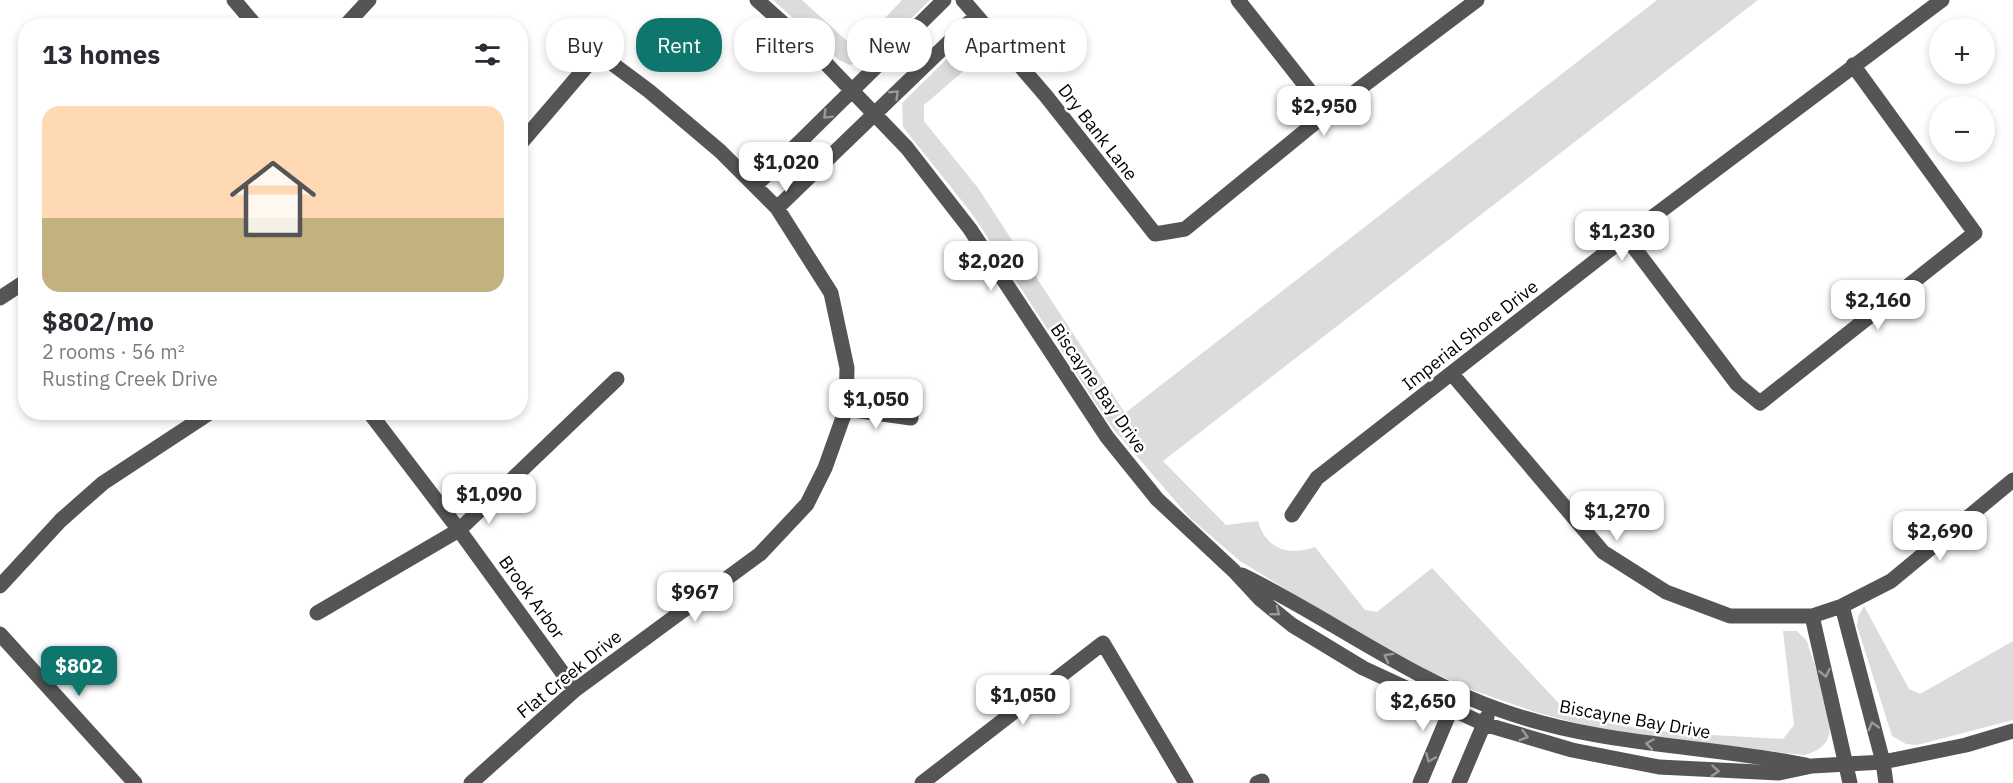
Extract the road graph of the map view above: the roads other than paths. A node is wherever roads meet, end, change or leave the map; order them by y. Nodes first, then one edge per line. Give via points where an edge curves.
1 (234, 0) edge
2 (369, 0) edge
3 (757, 0) edge
4 (944, 0) edge
5 (963, 0) edge
6 (1238, 0) edge
7 (1477, 0) edge
8 (1942, 0) edge
9 (976, 16) junction
10 (249, 18) edge
11 (352, 18) edge
12 (1853, 65) junction
13 (853, 89) junction
14 (875, 113) junction
15 (1327, 113) junction
16 (528, 135) edge
17 (755, 186) junction
18 (777, 208) junction
19 (1626, 237) junction
20 (18, 286) edge
21 (0, 298) edge
22 (1452, 374) junction
23 (616, 379) dead end
24 (846, 409) junction
25 (910, 418) dead end
26 (199, 420) edge
27 (375, 420) edge
28 (2013, 480) edge
29 (1292, 515) dead end
30 (459, 530) junction
31 (1234, 571) junction
32 (0, 586) edge
33 (1842, 606) junction
34 (318, 613) dead end
35 (1812, 616) junction
36 (0, 634) edge
37 (575, 690) junction
38 (1458, 694) junction
39 (1491, 706) junction
40 (1451, 709) junction
41 (1484, 724) junction
42 (2013, 731) edge
43 (1883, 762) junction
44 (1847, 765) junction
45 (1812, 766) junction
46 (927, 781) edge
47 (135, 783) edge
48 (471, 783) edge
49 (1186, 783) edge
50 (1420, 783) edge
51 (1458, 783) edge
52 (1850, 783) edge
53 (1886, 783) edge

1 - 10 street
2 - 11 street
3 - 13 street, Biscayne Bay Drive
4 - 13 street
5 - 9 street, Dry Bank Lane
6 - 15 street
7 - 15 street
8 - 12 street, Imperial Shore Drive
14 -> 9 street
9 - 15 street, Dry Bank Lane via 1046,96 1155,234 1185,229
12 - 19 street, Imperial Shore Drive
12 - 19 street via 1975,233 1760,403 1737,384
13 - 14 street, Biscayne Bay Drive
13 -> 17 street
14 - 18 street
14 - 31 street, Biscayne Bay Drive via 970,229 1107,438 1157,499
16 - 17 street, Flat Creek Drive via 598,53 720,151
17 - 18 street, Flat Creek Drive
18 - 24 street, Flat Creek Drive via 831,293 847,368
19 - 22 street, Imperial Shore Drive
20 - 21 street
22 - 29 street, Imperial Shore Drive via 1317,478
22 - 35 street via 1603,552 1666,592 1730,616
23 - 30 street
24 - 25 street
24 - 37 street, Flat Creek Drive via 807,504 760,554
26 - 32 street via 103,483
27 - 30 street, Brook Arbor
28 - 33 street via 1891,581
30 - 34 street
30 - 37 street, Brook Arbor
38 -> 31 street, Biscayne Bay Drive
31 -> 40 street, Biscayne Bay Drive via 1292,625 1363,668
33 - 35 street
43 -> 33 street
35 -> 44 street
36 - 47 street
37 - 48 street, Flat Creek Drive
38 - 39 street, Biscayne Bay Drive
38 - 40 street
39 - 41 street
45 -> 39 street, Biscayne Bay Drive via 1575,732
40 - 41 street, Biscayne Bay Drive
40 -> 50 street
41 -> 45 street, Biscayne Bay Drive via 1572,750 1659,767 1779,773
41 - 51 street
42 - 43 street, Biscayne Bay Drive
43 - 44 street, Biscayne Bay Drive
43 - 53 street
44 - 45 street, Biscayne Bay Drive
44 - 52 street
46 - 49 street via 1103,643

